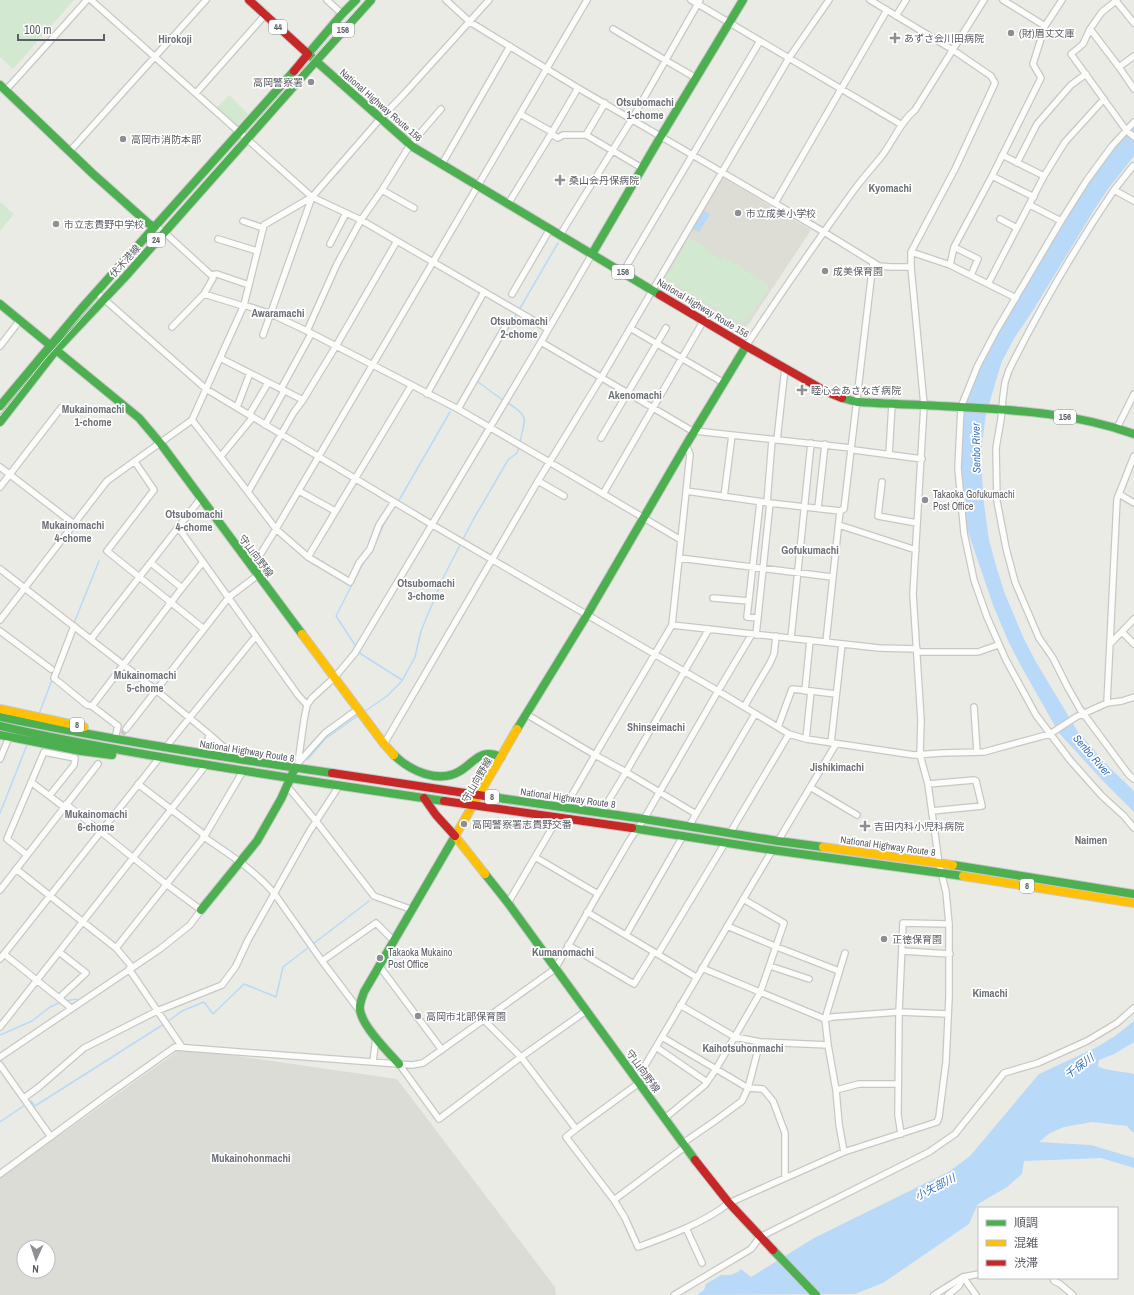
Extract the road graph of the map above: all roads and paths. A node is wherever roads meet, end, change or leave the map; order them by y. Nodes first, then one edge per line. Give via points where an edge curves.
1 (87, 0) edge
2 (91, 0) edge
3 (206, 0) edge
4 (249, 0) edge
5 (327, 0) edge
6 (356, 0) edge
7 (371, 0) edge
8 (446, 0) edge
9 (489, 0) edge
10 (587, 0) edge
11 (691, 0) edge
12 (735, 0) edge
13 (743, 0) edge
14 (829, 0) edge
15 (870, 0) edge
16 (906, 0) edge
17 (984, 0) edge
18 (1003, 0) edge
19 (1062, 0) edge
20 (1116, 1) edge
21 (699, 2) edge
22 (738, 8) junction
23 (887, 10) junction
24 (342, 14) junction
25 (265, 15) junction
26 (896, 16) junction
27 (470, 22) junction
28 (730, 23) junction
29 (1134, 23) edge
30 (1045, 26) junction
31 (613, 29) dead end
32 (1090, 29) junction
33 (760, 41) junction
34 (510, 46) junction
35 (953, 50) junction
36 (308, 54) junction
37 (1134, 56) edge
38 (155, 57) junction
39 (789, 58) junction
40 (665, 60) junction
41 (316, 61) junction
42 (1119, 67) junction
43 (547, 69) junction
44 (1086, 74) junction
45 (696, 78) junction
46 (3, 88) edge
47 (578, 88) junction
48 (842, 88) junction
49 (1134, 89) edge
50 (196, 93) junction
51 (1104, 99) junction
52 (605, 103) junction
53 (441, 109) dead end
54 (520, 114) junction
55 (380, 118) junction
56 (632, 119) junction
57 (1134, 122) edge
58 (902, 125) junction
59 (1127, 131) junction
60 (240, 132) junction
61 (551, 133) junction
62 (586, 135) junction
63 (661, 136) junction
64 (1134, 137) edge
65 (247, 138) junction
66 (410, 145) junction
67 (70, 151) junction
68 (612, 152) junction
69 (693, 154) junction
70 (1002, 155) junction
71 (1018, 163) junction
72 (442, 164) junction
73 (1134, 166) edge
74 (642, 168) junction
75 (722, 172) junction
76 (992, 176) junction
77 (1044, 176) junction
78 (478, 185) junction
79 (382, 190) junction
80 (1114, 190) junction
81 (312, 197) junction
82 (1034, 197) junction
83 (1134, 201) edge
84 (775, 203) junction
85 (508, 204) junction
86 (1030, 205) junction
87 (414, 208) dead end
88 (346, 213) junction
89 (362, 220) junction
90 (1000, 220) dead end
91 (243, 221) dead end
92 (1061, 221) junction
93 (155, 227) junction
94 (263, 228) junction
95 (1017, 228) junction
96 (550, 229) junction
97 (164, 232) junction
98 (824, 232) junction
99 (560, 235) junction
100 (218, 239) dead end
101 (397, 241) junction
102 (330, 244) dead end
103 (954, 247) junction
104 (257, 251) junction
105 (911, 252) junction
106 (592, 254) junction
107 (433, 262) junction
108 (874, 262) junction
109 (950, 265) junction
110 (911, 267) junction
111 (623, 272) junction
112 (211, 275) junction
113 (971, 275) junction
114 (988, 284) junction
115 (249, 285) junction
116 (653, 289) junction
117 (96, 292) junction
118 (484, 292) junction
119 (204, 294) junction
120 (512, 294) dead end
121 (1016, 298) junction
122 (104, 299) junction
123 (0, 304) edge
124 (244, 305) junction
125 (271, 314) junction
126 (20, 320) junction
127 (704, 320) junction
128 (172, 327) dead end
129 (505, 328) dead end
130 (630, 328) junction
131 (666, 328) dead end
132 (548, 329) junction
133 (309, 333) junction
134 (263, 336) dead end
135 (541, 342) junction
136 (656, 344) junction
137 (50, 345) junction
138 (0, 346) edge
139 (336, 346) junction
140 (746, 346) junction
141 (56, 350) junction
142 (220, 358) junction
143 (682, 359) junction
144 (373, 366) junction
145 (785, 367) junction
146 (250, 374) junction
147 (601, 378) junction
148 (268, 383) junction
149 (724, 383) junction
150 (411, 386) junction
151 (206, 389) junction
152 (282, 390) junction
153 (627, 393) junction
154 (427, 394) junction
155 (1134, 394) edge
156 (303, 400) junction
157 (857, 402) junction
158 (892, 404) junction
159 (0, 406) edge
160 (924, 406) junction
161 (237, 407) junction
162 (962, 407) junction
163 (61, 408) dead end
164 (653, 408) junction
165 (998, 409) junction
166 (458, 410) junction
167 (251, 416) junction
168 (192, 420) junction
169 (0, 422) edge
170 (265, 425) junction
171 (490, 428) junction
172 (1117, 428) junction
173 (694, 432) junction
174 (282, 434) junction
175 (1134, 434) edge
176 (732, 435) junction
177 (602, 438) dead end
178 (775, 440) junction
179 (811, 443) junction
180 (161, 444) junction
181 (825, 444) junction
182 (686, 445) junction
183 (851, 448) junction
184 (889, 455) junction
185 (221, 456) junction
186 (319, 456) junction
187 (1134, 456) edge
188 (922, 459) junction
189 (135, 462) junction
190 (551, 462) junction
191 (0, 467) edge
192 (10, 475) junction
193 (356, 478) junction
194 (538, 481) junction
195 (882, 482) dead end
196 (0, 487) edge
197 (299, 491) junction
198 (686, 491) junction
199 (248, 492) junction
200 (603, 494) junction
201 (1119, 494) junction
202 (564, 496) dead end
203 (724, 497) junction
204 (201, 498) junction
205 (394, 502) junction
206 (760, 502) junction
207 (768, 503) junction
208 (1134, 503) edge
209 (804, 507) junction
210 (818, 508) junction
211 (335, 511) junction
212 (840, 511) junction
213 (644, 518) junction
214 (917, 523) junction
215 (74, 524) junction
216 (431, 524) junction
217 (839, 525) junction
218 (178, 527) junction
219 (276, 529) junction
220 (681, 540) junction
221 (916, 550) junction
222 (308, 557) junction
223 (679, 558) junction
224 (493, 560) junction
225 (203, 562) junction
226 (151, 563) junction
227 (753, 567) junction
228 (0, 568) edge
229 (252, 568) junction
230 (763, 568) junction
231 (798, 572) junction
232 (258, 575) junction
233 (832, 577) junction
234 (139, 578) junction
235 (25, 588) junction
236 (182, 588) junction
237 (229, 597) junction
238 (713, 598) dead end
239 (749, 601) junction
240 (171, 602) junction
241 (587, 615) junction
242 (758, 618) junction
243 (1134, 619) edge
244 (0, 620) edge
245 (672, 625) junction
246 (74, 626) junction
247 (204, 629) junction
248 (709, 629) junction
249 (0, 631) edge
250 (1122, 632) junction
251 (754, 634) junction
252 (256, 636) junction
253 (776, 636) junction
254 (791, 638) junction
255 (90, 639) junction
256 (810, 640) junction
257 (826, 642) junction
258 (1110, 643) junction
259 (842, 644) junction
260 (1134, 644) edge
261 (998, 645) junction
262 (917, 650) junction
263 (654, 654) junction
264 (123, 665) junction
265 (51, 669) dead end
266 (685, 672) junction
267 (335, 677) junction
268 (157, 691) junction
269 (718, 691) junction
270 (808, 691) junction
271 (836, 694) junction
272 (1134, 697) edge
273 (1107, 703) junction
274 (307, 705) junction
275 (92, 706) junction
276 (744, 707) junction
277 (974, 707) dead end
278 (0, 709) edge
279 (358, 709) junction
280 (526, 714) junction
281 (755, 714) junction
282 (1085, 714) junction
283 (0, 717) edge
284 (190, 718) junction
285 (0, 726) edge
286 (778, 727) junction
287 (126, 729) tunnel mouth
288 (1052, 732) junction
289 (116, 734) junction
290 (209, 734) junction
291 (789, 734) junction
292 (0, 735) edge
293 (9, 737) junction
294 (806, 739) junction
295 (833, 743) junction
296 (384, 744) junction
297 (152, 746) junction
298 (165, 748) junction
299 (977, 752) junction
300 (206, 755) junction
301 (595, 755) junction
302 (920, 755) junction
303 (501, 756) junction
304 (157, 757) junction
305 (0, 759) edge
306 (237, 760) junction
307 (98, 764) dead end
308 (206, 765) junction
309 (296, 766) junction
310 (243, 771) junction
311 (626, 772) junction
312 (1134, 779) edge
313 (31, 782) junction
314 (288, 783) junction
315 (138, 784) junction
316 (928, 784) junction
317 (339, 786) junction
318 (810, 787) junction
319 (659, 792) junction
320 (50, 795) junction
321 (480, 795) junction
322 (424, 798) junction
323 (65, 806) junction
324 (473, 806) junction
325 (566, 807) junction
326 (171, 809) junction
327 (932, 811) junction
328 (601, 812) junction
329 (696, 814) junction
330 (857, 814) dead end
331 (558, 818) junction
332 (644, 819) junction
333 (316, 821) junction
334 (689, 826) junction
335 (1134, 828) edge
336 (637, 829) junction
337 (100, 831) junction
338 (730, 833) junction
339 (204, 836) junction
340 (455, 836) junction
341 (683, 836) junction
342 (778, 841) junction
343 (725, 843) junction
344 (772, 850) junction
345 (27, 855) junction
346 (535, 857) junction
347 (133, 858) junction
348 (241, 862) junction
349 (939, 863) junction
350 (16, 870) junction
351 (940, 872) junction
352 (166, 884) junction
353 (1091, 887) junction
354 (1134, 888) edge
355 (0, 890) edge
356 (274, 893) junction
357 (598, 894) junction
358 (1134, 894) edge
359 (50, 896) junction
360 (743, 899) junction
361 (508, 903) junction
362 (1134, 903) edge
363 (201, 910) junction
364 (413, 910) junction
365 (587, 912) junction
366 (82, 921) junction
367 (949, 924) junction
368 (727, 926) junction
369 (626, 935) junction
370 (394, 941) junction
371 (568, 945) junction
372 (777, 947) junction
373 (116, 948) junction
374 (902, 951) junction
375 (59, 952) junction
376 (656, 953) junction
377 (845, 953) dead end
378 (4, 954) junction
379 (950, 954) junction
380 (0, 959) edge
381 (322, 962) junction
382 (770, 966) junction
383 (380, 967) junction
384 (130, 968) junction
385 (702, 968) junction
386 (554, 969) junction
387 (839, 971) junction
388 (696, 977) junction
389 (809, 979) dead end
390 (37, 980) junction
391 (760, 993) junction
392 (59, 998) junction
393 (680, 1005) junction
394 (71, 1008) junction
395 (1134, 1008) edge
396 (359, 1010) junction
397 (157, 1011) junction
398 (586, 1011) junction
399 (899, 1012) junction
400 (948, 1014) junction
401 (825, 1019) junction
402 (484, 1020) junction
403 (0, 1026) edge
404 (376, 1037) junction
405 (662, 1037) junction
406 (735, 1037) junction
407 (760, 1042) junction
408 (828, 1045) junction
409 (182, 1047) junction
410 (656, 1047) junction
411 (442, 1050) junction
412 (0, 1056) edge
413 (521, 1057) junction
414 (373, 1062) junction
415 (399, 1064) junction
416 (0, 1065) edge
417 (716, 1069) junction
418 (638, 1081) junction
419 (707, 1082) junction
420 (898, 1084) junction
421 (748, 1088) junction
422 (836, 1090) junction
423 (24, 1098) junction
424 (665, 1118) junction
425 (576, 1129) junction
426 (901, 1134) junction
427 (51, 1137) junction
428 (684, 1144) junction
429 (844, 1152) junction
430 (0, 1174) edge
431 (785, 1178) junction
432 (614, 1200) junction
433 (729, 1203) junction
434 (686, 1228) junction
435 (763, 1239) junction
436 (702, 1263) dead end
437 (978, 1274) edge
438 (963, 1277) junction
439 (1053, 1279) edge
440 (674, 1295) edge
441 (816, 1295) edge
442 (934, 1295) edge
443 (948, 1295) edge
444 (976, 1295) edge
445 (1073, 1295) edge

1 - 46 street
2 - 38 street
3 - 38 street
4 - 25 main road, 44
5 - 24 street
6 - 24 main road, 156
7 - 41 main road, 156
8 - 27 street
9 - 27 street
10 - 43 street
11 - 21 street
12 - 22 street
13 - 22 main road
14 - 39 street
15 - 23 street
16 - 26 street
17 - 35 street
18 - 30 street
19 - 30 street
20 - 29 street
20 - 32 street via 1102,12
21 - 28 street
21 - 40 street
22 - 28 main road
23 - 26 street
23 - 48 street
24 - 36 main road, 156
25 - 36 main road, 44
25 - 50 street
26 - 35 street
27 - 34 street
27 - 55 street
28 - 33 street
28 - 45 main road
30 - 70 street via 1033,64 1041,78
31 - 40 street
32 - 42 street
32 - 44 street via 1083,44 1071,54
33 - 39 street
33 - 69 street
34 - 43 street
34 - 72 street
35 - 58 street via 915,110
35 - 105 street via 991,76 995,83 955,169
36 - 41 main road, National Highway Route 156 / 156
36 - 60 main road, 伏木港線 / 24
37 - 42 street
38 - 50 street
38 - 67 street
39 - 48 street
39 - 75 street
40 - 45 street
40 - 56 street
41 - 55 main road, National Highway Route 156 / 156
41 - 65 main road, 伏木港線 / 24
42 - 49 street
43 - 47 street
43 - 54 street
44 - 51 street
44 - 71 street via 1071,85 1037,124
45 - 63 main road
46 - 67 main road
47 - 52 street
47 - 61 street
48 - 58 street
48 - 84 street
50 - 60 street
51 - 59 street
51 - 77 street via 1065,142
52 - 56 street
52 - 62 street
53 - 66 street
54 - 61 street
54 - 78 street
55 - 66 main road, National Highway Route 156 / 156
55 - 81 street
56 - 63 street
56 - 68 street
57 - 59 street
58 - 98 street via 882,156
59 - 64 street
59 - 92 street via 1112,146 1087,180
60 - 65 street
60 - 93 main road, 伏木港線 / 24
61 - 62 street via 558,138 564,135
61 - 85 street
62 - 68 street
63 - 69 street
63 - 74 main road
65 - 81 street
65 - 97 main road, 伏木港線 / 24
66 - 72 main road, National Highway Route 156 / 156
66 - 79 street
67 - 93 main road via 117,196
68 - 74 street
68 - 99 street
69 - 75 street
69 - 111 street
70 - 71 street
70 - 76 street
71 - 77 street
72 - 78 main road, National Highway Route 156 / 156
73 - 80 street
74 - 106 main road
75 - 84 street
75 - 116 street
76 - 82 street
76 - 103 street
77 - 82 street
78 - 85 main road, National Highway Route 156 / 156
78 - 107 street
79 - 87 street
79 - 89 street
80 - 83 street
80 - 165 street via 1050,292 1016,357 1005,382
81 - 88 street
81 - 94 street via 264,225
81 - 125 street
82 - 86 street
84 - 98 street
85 - 96 main road, National Highway Route 156 / 156
86 - 92 street
86 - 95 street
88 - 89 street
88 - 102 street
89 - 101 street
89 - 133 street via 337,264
90 - 95 street
91 - 94 street
92 - 121 street
93 - 97 street
93 - 117 main road, 伏木港線 / 24
94 - 104 street
95 - 114 street
96 - 99 main road, National Highway Route 156 / 156
96 - 120 street
97 - 112 street
97 - 122 main road, 伏木港線 / 24
98 - 108 street
98 - 140 street
99 - 106 main road, National Highway Route 156 / 156
100 - 104 street
101 - 107 street
101 - 139 street
103 - 109 street
103 - 113 street via 978,259
104 - 115 street
105 - 109 street
105 - 110 street
106 - 111 main road, National Highway Route 156 / 156
106 - 132 street
107 - 118 street
107 - 144 street
108 - 110 street via 878,266
108 - 157 street
109 - 113 street
110 - 160 street
111 - 116 main road, National Highway Route 156 / 156
112 - 115 street via 217,274
112 - 119 street via 213,278
113 - 114 street
114 - 121 street
115 - 124 street
116 - 127 main road, National Highway Route 156 / 156
116 - 130 street
117 - 122 street
117 - 137 main road, 伏木港線 / 24
118 - 132 street
118 - 154 street
119 - 124 street
119 - 128 street
121 - 162 street via 978,365
122 - 141 main road, 伏木港線 / 24
122 - 151 street
123 - 126 main road, 守山向野線
124 - 125 street
124 - 142 street
125 - 133 street
125 - 134 street
126 - 137 main road, 守山向野線
126 - 138 street
127 - 140 main road, National Highway Route 156 / 156
127 - 143 street
129 - 166 street
130 - 136 street
130 - 147 street
131 - 136 street
132 - 135 street
133 - 139 street
133 - 152 street
135 - 147 street
135 - 171 street
136 - 143 street
136 - 153 street
137 - 141 main road, 守山向野線
137 - 159 main road, 伏木港線 / 24
139 - 144 street
139 - 156 street
140 - 145 main road, National Highway Route 156 / 156
140 - 149 main road
141 - 169 main road, 伏木港線 / 24
141 - 180 main road, 守山向野線 via 139,418
142 - 146 street
142 - 151 street
143 - 149 street
143 - 164 street
144 - 150 street
144 - 186 street
145 - 157 main road, National Highway Route 156 / 156 via 827,392
145 - 178 street
146 - 148 street
146 - 161 street
147 - 153 street
147 - 190 street
148 - 152 street
148 - 167 street
149 - 173 main road
150 - 154 street
150 - 193 street
151 - 161 street
151 - 168 street
152 - 156 street
152 - 170 street
153 - 164 street
153 - 177 street
154 - 166 street
155 - 172 street
156 - 174 street
157 - 158 main road, National Highway Route 156 / 156
157 - 183 street
158 - 160 main road, National Highway Route 156 / 156
158 - 184 street
160 - 162 main road, National Highway Route 156 / 156
160 - 188 street
161 - 167 street
162 - 165 main road, National Highway Route 156 / 156
162 - 261 street via 958,468 964,533 974,580
163 - 192 street
164 - 173 street
164 - 200 street
165 - 172 main road, National Highway Route 156 / 156 via 1074,418
165 - 282 street via 998,501 1015,582 1039,638
166 - 171 street
167 - 170 street
167 - 185 street
168 - 180 street
168 - 185 street
170 - 174 street
171 - 190 street
171 - 216 street
172 - 175 main road, National Highway Route 156 / 156
173 - 176 street
173 - 182 main road
174 - 186 street
174 - 199 street
176 - 178 street
176 - 203 street
178 - 179 street
178 - 207 street
179 - 181 street
179 - 209 street
180 - 189 street
180 - 204 main road, 守山向野線
181 - 183 street
181 - 210 street
182 - 198 street via 690,454
182 - 213 main road
183 - 184 street
183 - 212 street via 844,509
184 - 188 street
185 - 199 street
186 - 193 street
186 - 197 street
187 - 201 street
188 - 214 street
189 - 215 street via 108,481
189 - 234 street via 154,490 107,552
190 - 194 street
190 - 200 street
191 - 192 street
192 - 196 street
192 - 215 street
193 - 205 street
193 - 211 street
194 - 202 street
194 - 224 street
195 - 214 street via 878,516
197 - 211 street
197 - 219 street
198 - 203 street
198 - 220 street
199 - 219 street
200 - 213 street
201 - 208 street
201 - 258 street
203 - 206 street
204 - 218 street
204 - 229 main road, 守山向野線
205 - 216 street
205 - 222 street via 379,525 370,549 359,563 350,582
206 - 207 street
206 - 227 street
207 - 209 street
207 - 230 street
209 - 210 street
209 - 231 street
210 - 212 street
211 - 222 street
212 - 217 street
213 - 220 street
213 - 241 main road
214 - 221 street
215 - 235 street
216 - 224 street
216 - 267 street via 355,653
217 - 221 street
217 - 233 street
218 - 225 street
218 - 226 street
219 - 222 street
219 - 229 street
220 - 223 street
221 - 262 street via 913,594
223 - 227 street
223 - 245 street
224 - 241 street
224 - 296 street
225 - 236 street
225 - 237 street
226 - 234 street
226 - 236 street
227 - 230 street
227 - 239 street
228 - 235 street
229 - 232 main road, 守山向野線
230 - 231 street
230 - 242 street
231 - 233 street
231 - 254 street
232 - 237 street
232 - 267 main road, 守山向野線
233 - 257 street
234 - 240 street
234 - 255 street
235 - 244 street
235 - 246 street
236 - 240 street
237 - 247 street
237 - 252 street
238 - 239 street
239 - 242 street via 747,617
240 - 247 street
240 - 264 street
241 - 263 street
241 - 280 main road
242 - 251 street
243 - 250 street
245 - 248 street
245 - 263 street
246 - 255 street
246 - 275 street via 54,678 87,706
247 - 268 street
248 - 251 street
248 - 266 street
249 - 265 street
250 - 258 street
250 - 260 street
251 - 253 street
251 - 269 street
252 - 274 street
252 - 284 street
253 - 254 street
253 - 276 street via 770,663
254 - 256 street
255 - 264 street
256 - 257 street
256 - 270 street
257 - 259 street
258 - 273 street
259 - 262 street
259 - 271 street
261 - 262 street via 978,652
261 - 288 street via 1036,715
262 - 302 street
263 - 266 street
263 - 301 street
264 - 268 street
264 - 275 street
266 - 269 street
266 - 311 street
267 - 274 street
267 - 279 main road, 守山向野線
268 - 284 street
268 - 287 street
269 - 276 street
269 - 319 street
270 - 271 street
270 - 286 street via 792,689
270 - 294 street
271 - 295 street
272 - 273 street
273 - 282 street
274 - 309 street
275 - 289 street via 118,726
276 - 281 street
277 - 299 street
278 - 289 main road, 8
279 - 296 main road, 守山向野線
279 - 309 street via 325,733
280 - 301 street
280 - 303 main road
281 - 286 street
281 - 329 street
282 - 288 street
282 - 312 street
283 - 297 main road, National Highway Route 8 / 8
284 - 290 street
284 - 298 street
285 - 304 main road, National Highway Route 8 / 8
286 - 291 street
288 - 299 street
288 - 335 street via 1070,760
289 - 297 main road, 8
290 - 300 street
290 - 306 street
291 - 294 street
291 - 338 street
292 - 293 main road, 8
293 - 304 main road, 8 via 81,751
293 - 305 street
294 - 295 street
295 - 302 street
295 - 318 street
296 - 303 main road, 守山向野線 via 402,763 414,771 442,776 453,774 482,754 490,752
297 - 298 main road, National Highway Route 8 / 8
298 - 300 main road, National Highway Route 8 / 8
299 - 302 street
300 - 306 main road, National Highway Route 8 / 8
301 - 311 street
301 - 325 street
302 - 316 street
303 - 321 main road, 守山向野線
304 - 308 main road, National Highway Route 8 / 8
304 - 315 street
306 - 309 main road, National Highway Route 8 / 8
307 - 323 street
308 - 310 main road, National Highway Route 8 / 8
308 - 326 street
309 - 314 main road
309 - 321 main road, National Highway Route 8 / 8
310 - 314 main road, National Highway Route 8 / 8
310 - 339 street
311 - 319 street
311 - 328 street
313 - 320 street
313 - 320 street via 44,752 75,758 74,766
313 - 345 street via 7,839
314 - 317 main road, National Highway Route 8 / 8
314 - 333 street
314 - 348 main road via 270,820
315 - 326 street
315 - 337 street
316 - 327 street
316 - 327 street via 974,780 978,786 982,806
317 - 322 main road, National Highway Route 8 / 8
317 - 333 street
318 - 330 street
318 - 342 street
319 - 329 street
319 - 332 street
320 - 323 street
321 - 324 main road, 守山向野線
321 - 325 main road, National Highway Route 8 / 8
322 - 324 main road, National Highway Route 8 / 8
322 - 340 main road
323 - 337 street
323 - 345 street
324 - 331 main road, National Highway Route 8 / 8
324 - 340 main road, 守山向野線
325 - 328 main road, National Highway Route 8 / 8
326 - 339 street
326 - 347 street
327 - 349 street
328 - 332 main road, National Highway Route 8 / 8
329 - 334 street
331 - 336 main road, National Highway Route 8 / 8
331 - 346 street
332 - 334 main road, National Highway Route 8 / 8
332 - 336 street
333 - 356 street
333 - 364 street via 374,896
334 - 338 main road, National Highway Route 8 / 8
336 - 341 main road, National Highway Route 8 / 8
336 - 357 street
337 - 347 street
337 - 359 street
338 - 342 main road, National Highway Route 8 / 8
339 - 348 street
339 - 352 street
340 - 361 main road, 守山向野線
340 - 364 main road
341 - 343 main road, National Highway Route 8 / 8
341 - 369 street
342 - 344 street
342 - 349 main road, National Highway Route 8 / 8
343 - 344 main road, National Highway Route 8 / 8
343 - 376 street
344 - 351 main road, National Highway Route 8 / 8
344 - 360 street
345 - 350 street
346 - 357 street
346 - 361 street
347 - 352 street
347 - 366 street
348 - 356 street
348 - 363 main road
349 - 351 street
349 - 353 main road, National Highway Route 8 / 8
350 - 355 street
350 - 359 street
351 - 362 main road, National Highway Route 8 / 8
351 - 367 street via 946,892
352 - 363 street
352 - 373 street
353 - 354 main road
353 - 358 main road, National Highway Route 8 / 8
356 - 381 street
356 - 397 street via 236,966 222,985
357 - 365 street
359 - 366 street
359 - 378 street
360 - 368 street
360 - 372 street via 784,923
361 - 386 main road, 守山向野線
363 - 384 street via 190,925 160,949
364 - 370 main road
365 - 369 street
365 - 371 street
366 - 373 street
366 - 375 street
367 - 374 street via 903,923
367 - 379 street
368 - 372 street
368 - 385 street
369 - 376 street
370 - 381 street via 376,923
370 - 383 main road
371 - 376 street via 634,984
371 - 386 street
372 - 382 street
372 - 387 street
373 - 384 street
374 - 379 street
374 - 399 street
375 - 390 street
375 - 392 street via 86,973
376 - 388 street
377 - 387 street
378 - 380 street
378 - 390 street
379 - 400 street
381 - 396 street
382 - 389 street
382 - 391 street
383 - 396 main road via 364,992
383 - 411 street
384 - 394 street
384 - 397 street
385 - 388 street
385 - 391 street
386 - 398 main road, 守山向野線
386 - 402 street
387 - 401 street
388 - 393 street
390 - 392 street
390 - 403 street
391 - 401 street
391 - 406 street
392 - 394 street
393 - 405 street
393 - 406 street
394 - 412 street
395 - 435 street via 1117,1023 1087,1041 1038,1063 1004,1073 955,1134 929,1152
396 - 404 main road
397 - 409 street
397 - 423 street via 84,1048
398 - 413 street
398 - 418 main road, 守山向野線
399 - 400 street
399 - 401 street
399 - 420 street
400 - 426 street via 946,1062 937,1122
401 - 408 street
402 - 411 street
402 - 413 street
404 - 414 street
404 - 415 main road
405 - 410 street
405 - 417 street
406 - 407 street
406 - 417 street
407 - 408 street
407 - 421 street
408 - 422 street
409 - 414 street
409 - 427 street via 175,1046
410 - 418 street
410 - 419 street
411 - 415 street via 423,1063
413 - 415 street via 439,1119
413 - 425 street
414 - 415 street
416 - 423 street
417 - 419 street
417 - 421 street
418 - 424 main road, 守山向野線
418 - 425 street
419 - 424 street
420 - 422 street via 859,1084
420 - 426 street
421 - 428 street via 742,1101
421 - 431 street via 762,1089 773,1101 785,1133
422 - 429 street
423 - 427 street
424 - 428 main road, 守山向野線
425 - 432 street via 566,1137
426 - 429 street
427 - 430 street
428 - 432 street
428 - 433 main road, 守山向野線
429 - 431 street
431 - 433 street
432 - 434 street via 638,1247
433 - 434 street
433 - 435 main road, 守山向野線
434 - 436 street
435 - 440 street via 751,1249
435 - 441 main road, 守山向野線
437 - 438 street
438 - 442 street
438 - 443 street via 959,1286
438 - 444 street
439 - 445 street

